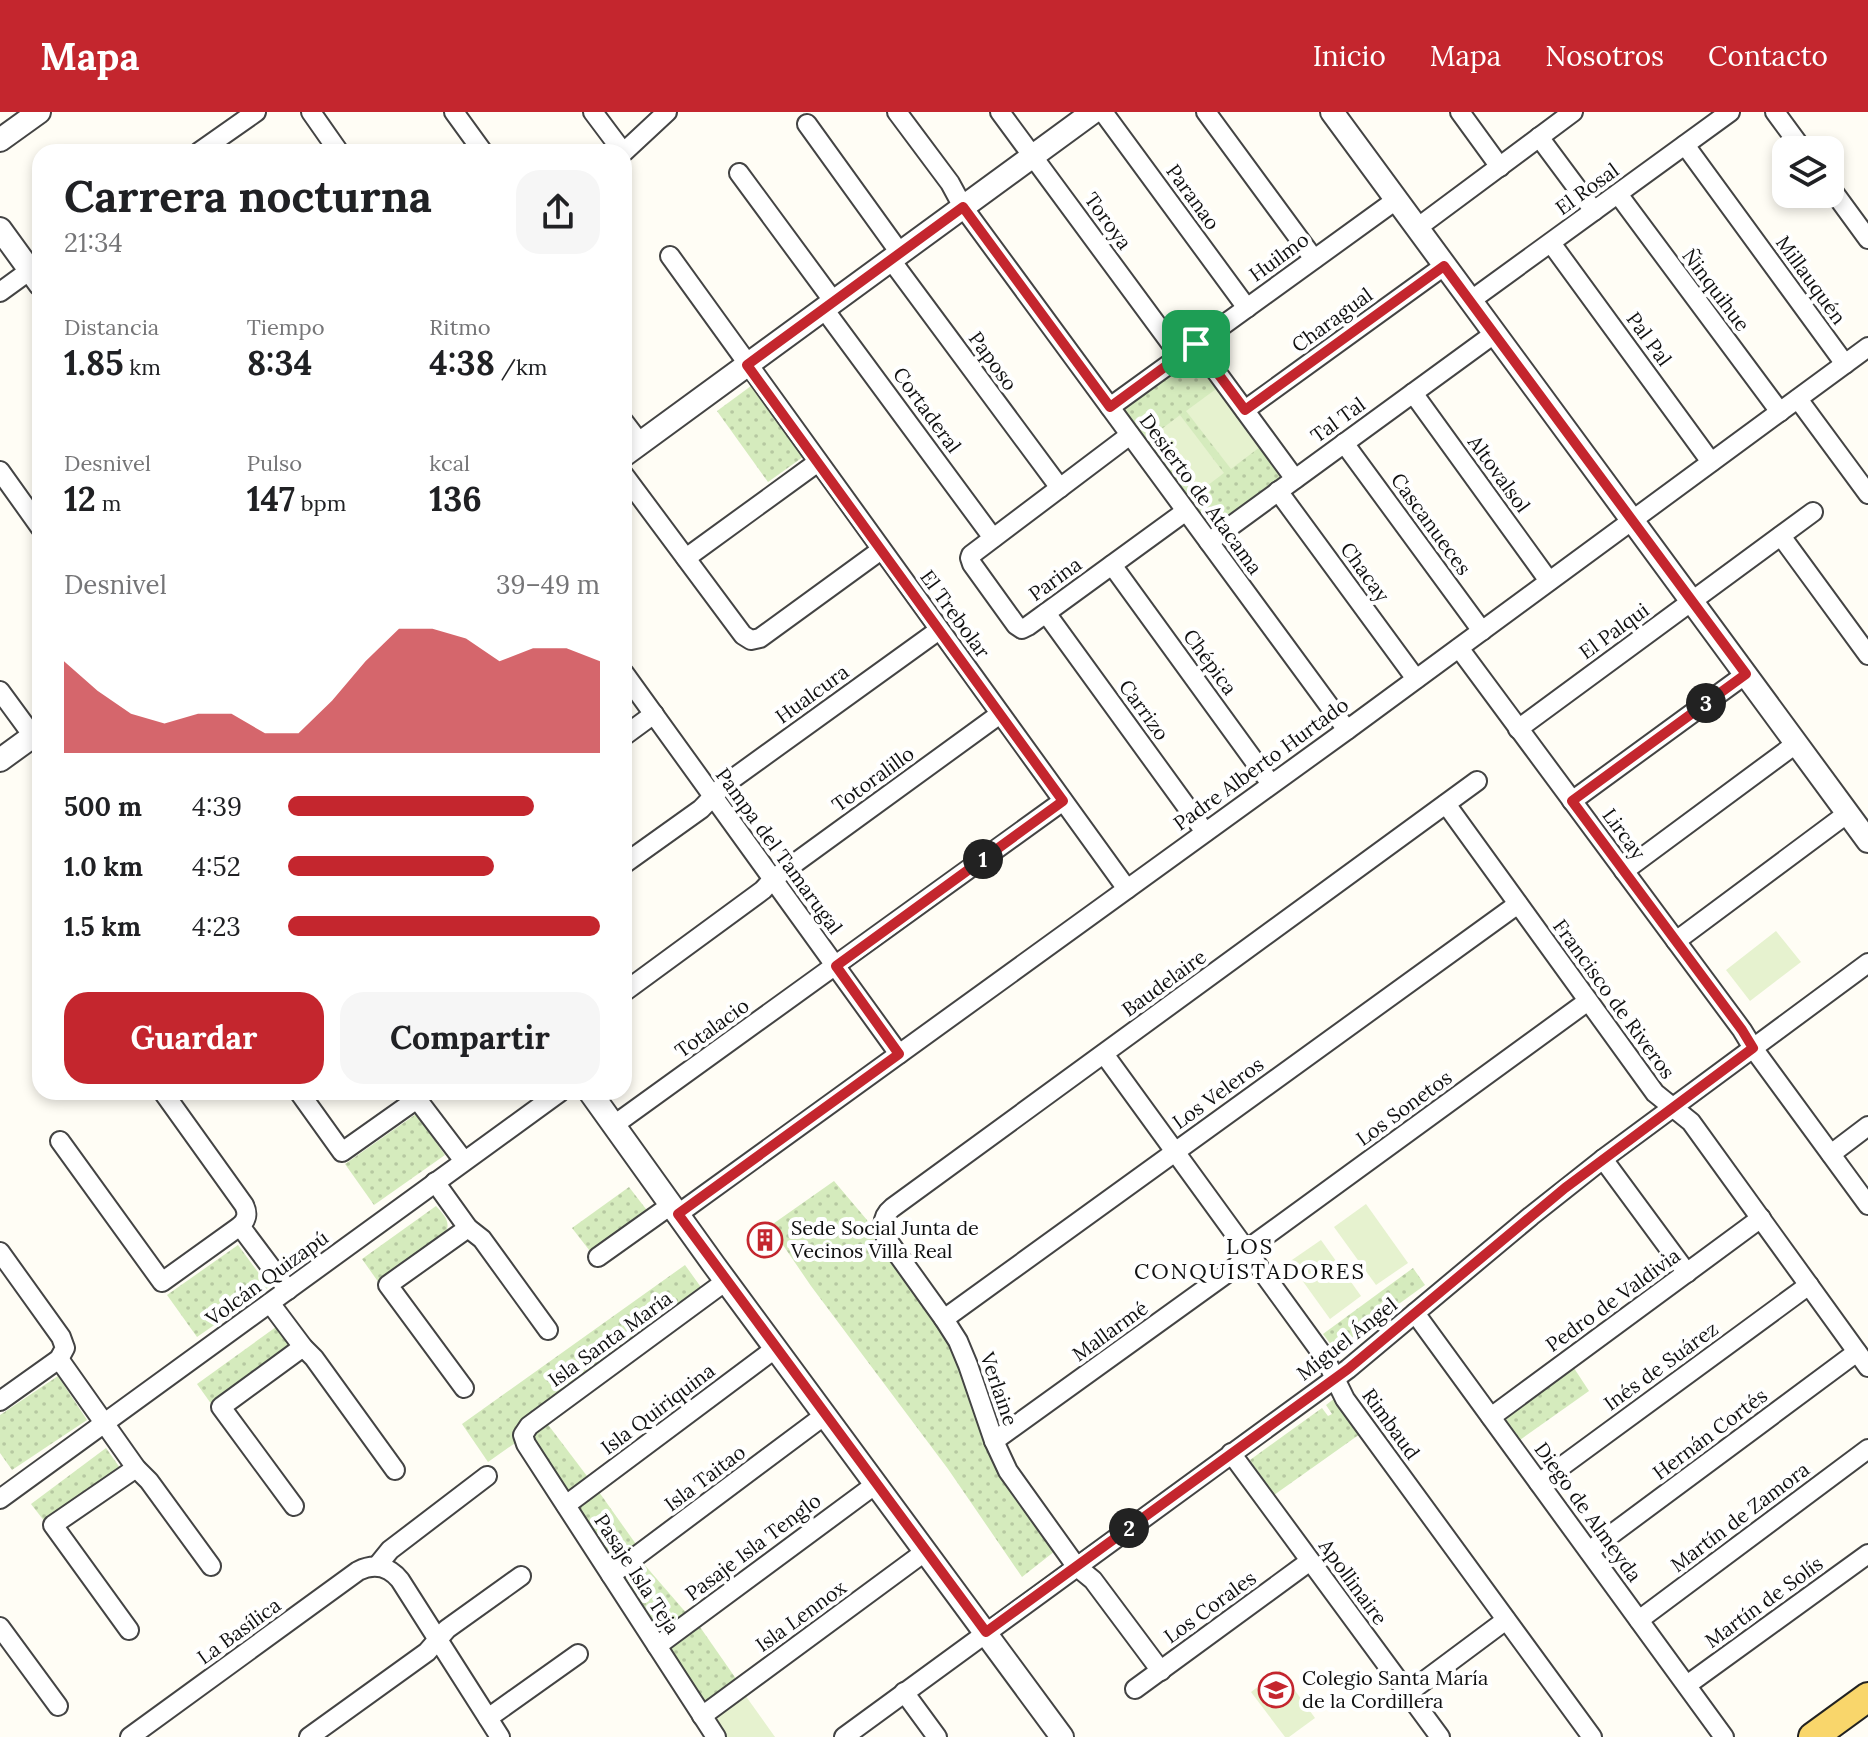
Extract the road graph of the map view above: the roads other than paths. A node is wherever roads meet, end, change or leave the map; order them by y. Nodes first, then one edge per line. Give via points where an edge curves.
1 (39, 112) edge
2 (256, 112) edge
3 (311, 112) edge
4 (454, 112) edge
5 (593, 112) edge
6 (667, 112) edge
7 (897, 112) edge
8 (1000, 112) edge
9 (1093, 112) edge
10 (1103, 112) edge
11 (1206, 112) edge
12 (1332, 112) edge
13 (1460, 112) edge
14 (1730, 112) edge
15 (1568, 113) edge
16 (1784, 115) edge
17 (807, 124) dead end
18 (1795, 136) edge
19 (1539, 137) junction
20 (0, 140) edge
21 (210, 144) edge
22 (333, 144) edge
23 (477, 144) edge
24 (617, 144) edge
25 (632, 144) edge
26 (1685, 145) junction
27 (1033, 156) junction
28 (1500, 167) junction
29 (739, 173) dead end
30 (1618, 194) junction
31 (1396, 200) junction
32 (1844, 206) edge
33 (963, 207) junction
34 (1594, 211) junction
35 (1417, 228) junction
36 (0, 229) edge
37 (1868, 239) edge
38 (1551, 243) junction
39 (670, 256) dead end
40 (896, 256) junction
41 (1314, 259) junction
42 (1444, 266) junction
43 (32, 267) edge
44 (32, 276) edge
45 (0, 292) edge
46 (1470, 301) junction
47 (829, 305) junction
48 (1247, 308) junction
49 (1494, 334) junction
50 (1196, 344) junction
51 (1868, 347) edge
52 (1180, 356) junction
53 (1845, 364) junction
54 (747, 365) junction
55 (1413, 393) junction
56 (1798, 399) junction
57 (1110, 407) junction
58 (1245, 410) junction
59 (1780, 412) junction
60 (1130, 435) junction
61 (1344, 443) junction
62 (632, 449) edge
63 (1868, 460) edge
64 (818, 462) junction
65 (1711, 462) junction
66 (0, 471) edge
67 (1852, 472) junction
68 (1295, 479) junction
69 (632, 486) edge
70 (1060, 488) junction
71 (1278, 491) junction
72 (1868, 494) edge
73 (1186, 511) junction
74 (1813, 512) dead end
75 (32, 516) edge
76 (1633, 519) junction
77 (1781, 536) junction
78 (993, 538) junction
79 (1209, 542) junction
80 (881, 550) junction
81 (686, 558) junction
82 (1112, 565) junction
83 (1549, 581) junction
84 (1693, 601) junction
85 (1046, 613) junction
86 (939, 630) junction
87 (1482, 631) junction
88 (1459, 648) junction
89 (1868, 655) edge
90 (1746, 674) junction
91 (1416, 679) junction
92 (632, 684) edge
93 (0, 691) edge
94 (654, 714) junction
95 (1000, 714) junction
96 (32, 729) edge
97 (1518, 729) junction
98 (632, 730) edge
99 (1347, 730) junction
100 (32, 737) edge
101 (1797, 743) junction
102 (0, 760) edge
103 (1477, 781) dead end
104 (1271, 784) junction
105 (713, 796) junction
106 (1063, 801) junction
107 (1572, 801) junction
108 (1446, 804) junction
109 (1848, 813) junction
110 (1205, 832) junction
111 (1868, 841) edge
112 (632, 858) edge
113 (1624, 871) junction
114 (773, 879) junction
115 (1127, 889) junction
116 (1518, 904) junction
117 (1676, 941) junction
118 (1868, 963) edge
119 (836, 966) junction
120 (632, 986) edge
121 (1588, 1001) junction
122 (1753, 1048) junction
123 (899, 1054) junction
124 (1104, 1054) junction
125 (169, 1100) edge
126 (305, 1100) edge
127 (414, 1100) edge
128 (423, 1100) edge
129 (549, 1100) edge
130 (596, 1100) edge
131 (1673, 1107) junction
132 (614, 1125) junction
133 (1868, 1126) edge
134 (60, 1141) dead end
135 (1175, 1151) junction
136 (1831, 1154) junction
137 (1603, 1159) junction
138 (464, 1161) junction
139 (435, 1182) junction
140 (1868, 1205) edge
141 (675, 1209) junction
142 (1761, 1218) junction
143 (883, 1224) joint
144 (240, 1226) junction
145 (468, 1228) junction
146 (0, 1252) edge
147 (1248, 1252) junction
148 (598, 1257) dead end
149 (1687, 1273) junction
150 (726, 1281) junction
151 (1809, 1285) junction
152 (288, 1290) junction
153 (270, 1303) junction
154 (1415, 1313) junction
155 (944, 1319) junction
156 (548, 1330) dead end
157 (303, 1347) junction
158 (776, 1348) junction
159 (59, 1359) junction
160 (1863, 1360) edge
161 (1335, 1378) junction
162 (464, 1388) dead end
163 (0, 1401) edge
164 (825, 1415) junction
165 (1491, 1417) junction
166 (104, 1423) junction
167 (523, 1435) joint
168 (994, 1441) junction
169 (1868, 1449) edge
170 (1231, 1453) junction
171 (136, 1468) junction
172 (395, 1470) dead end
173 (487, 1476) dead end
174 (1539, 1483) junction
175 (876, 1484) junction
176 (0, 1499) edge
177 (566, 1505) junction
178 (294, 1506) dead end
179 (926, 1551) junction
180 (1589, 1551) junction
181 (1868, 1554) edge
182 (1310, 1561) junction
183 (211, 1566) dead end
184 (377, 1566) junction
185 (1076, 1566) junction
186 (611, 1575) junction
187 (521, 1576) dead end
188 (1506, 1620) junction
189 (1639, 1620) junction
190 (0, 1627) edge
191 (129, 1630) dead end
192 (986, 1632) junction
193 (438, 1640) junction
194 (657, 1646) junction
195 (578, 1654) dead end
196 (1161, 1671) junction
197 (1687, 1685) junction
198 (1135, 1689) dead end
199 (904, 1692) junction
200 (1408, 1693) junction
201 (1868, 1697) edge
202 (58, 1706) dead end
203 (702, 1716) junction
204 (1868, 1720) edge
205 (491, 1730) edge
206 (130, 1737) edge
207 (309, 1737) edge
208 (716, 1737) edge
209 (844, 1737) edge
210 (937, 1737) edge
211 (1062, 1737) edge
212 (1440, 1737) edge
213 (1592, 1737) edge
214 (1724, 1737) edge
215 (1813, 1737) edge
216 (1845, 1737) edge

1 - 20 street
2 - 21 street
3 - 22 street
4 - 23 street
5 - 24 street
6 - 25 street
7 - 33 street, Desierto de Atacama
8 - 27 street, Toroya
9 - 27 street
10 - 48 street, Paranao
11 - 41 street
12 - 31 street
13 - 28 street
14 - 26 street, El Rosal
15 - 19 street
16 - 18 street
17 - 40 street, Paposo
19 - 28 street
19 - 34 street
26 - 30 street, El Rosal
26 - 53 street, Millauquén
27 - 33 street
27 - 52 street, Toroya
28 - 35 street
29 - 47 street, Cortaderal
30 - 34 street, El Rosal
30 - 59 street, Ñinquihue
31 - 35 street
31 - 41 street, Huilmo
32 - 37 street
33 - 40 street
33 - 57 street, Desierto de Atacama
34 - 38 street, El Rosal
35 - 42 street
36 - 43 street
38 - 46 street, El Rosal
38 - 65 street, Pal Pal
39 - 54 street, El Trebolar
40 - 47 street
40 - 70 street, Paposo
41 - 48 street, Huilmo
42 - 46 street
42 - 58 street, Charagual
44 - 45 street
46 - 49 street
47 - 54 street
47 - 78 street, Cortaderal
48 - 50 street, Huilmo
49 - 55 street, Tal Tal
49 - 76 street
50 - 52 street, Huilmo
50 - 58 street
51 - 53 street, Padre Alberto Hurtado
52 - 57 street, Huilmo
53 - 56 street, Padre Alberto Hurtado
54 - 62 street
54 - 64 street, El Trebolar
55 - 61 street, Tal Tal
55 - 83 street, Altovalsol
56 - 59 street, Padre Alberto Hurtado
56 - 67 street
57 - 60 street, Desierto de Atacama
58 - 68 street
59 - 65 street, Padre Alberto Hurtado
60 - 70 street
60 - 73 street, Desierto de Atacama
61 - 68 street, Tal Tal
61 - 87 street, Cascanueces
63 - 67 street
64 - 80 street, El Trebolar
64 - 81 street
65 - 76 street, Padre Alberto Hurtado
66 - 75 street
67 - 72 street
68 - 71 street, Tal Tal
69 - 81 street
70 - 78 street
71 - 79 street, Tal Tal
71 - 91 street, Chacay
73 - 79 street, Desierto de Atacama
73 - 82 street, Parina
74 - 77 street, El Palqui
76 - 83 street, Padre Alberto Hurtado
76 - 84 street
77 - 84 street, El Palqui
77 - 89 street
78 - 85 street, Parina via 971,555 972,564 1019,627
79 - 99 street, Desierto de Atacama
80 - 81 street via 751,640
80 - 86 street, El Trebolar
82 - 85 street, Parina
82 - 104 street, Chépica
83 - 87 street, Padre Alberto Hurtado
84 - 90 street
84 - 97 street, El Palqui
85 - 110 street, Carrizo
86 - 95 street, El Trebolar
86 - 105 street, Hualcura
87 - 88 street, Padre Alberto Hurtado
88 - 91 street, Padre Alberto Hurtado
88 - 97 street, Lircay
90 - 101 street
90 - 107 street
91 - 99 street, Padre Alberto Hurtado
92 - 94 street, Pampa del Tamarugal
93 - 96 street
94 - 98 street
94 - 105 street, Pampa del Tamarugal
95 - 106 street, El Trebolar
95 - 114 street, Totoralillo
97 - 107 street, Lircay
99 - 104 street, Padre Alberto Hurtado
100 - 102 street
101 - 109 street
101 - 113 street
103 - 108 street, Baudelaire
104 - 110 street, Padre Alberto Hurtado
105 - 112 street, Hualcura
105 - 114 street, Pampa del Tamarugal
106 - 115 street, El Trebolar
106 - 119 street, Totalacio
107 - 113 street, Lircay
108 - 116 street, Francisco de Riveros
108 - 124 street, Baudelaire
109 - 111 street
109 - 117 street
110 - 115 street, Padre Alberto Hurtado
113 - 117 street, Lircay
114 - 119 street, Pampa del Tamarugal
114 - 120 street, Totoralillo
115 - 123 street, Padre Alberto Hurtado
116 - 121 street, Francisco de Riveros
116 - 135 street, Los Veleros
117 - 122 street, Lircay
118 - 122 street, Miguel Ángel
119 - 123 street, Pampa del Tamarugal
119 - 132 street, Totalacio
121 - 131 street, Francisco de Riveros via 1655,1093
121 - 147 street, Los Sonetos
122 - 131 street, Miguel Ángel
122 - 136 street, Lircay
123 - 141 street, Padre Alberto Hurtado
124 - 135 street, Rimbaud
124 - 143 street, Baudelaire via 892,1208
125 - 144 street via 246,1208
126 - 127 street via 342,1152
128 - 138 street
129 - 138 street, Volcán Quizapú
130 - 132 street
131 - 137 street, Miguel Ángel
131 - 142 street, Francisco de Riveros via 1691,1122
132 - 141 street
133 - 136 street
134 - 144 street via 162,1282
135 - 147 street, Rimbaud
135 - 155 street, Los Veleros
136 - 140 street, Lircay
137 - 149 street
137 - 154 street, Miguel Ángel
138 - 139 street, Volcán Quizapú
139 - 145 street
139 - 152 street, Volcán Quizapú
141 - 148 street, Padre Alberto Hurtado
141 - 150 street
142 - 149 street, Pedro de Valdivia
142 - 151 street, Francisco de Riveros
143 - 155 street, Verlaine via 886,1238
144 - 152 street
145 - 156 street via 482,1239
145 - 162 street via 388,1285
146 - 159 street via 63,1340
147 - 161 street, Rimbaud
147 - 168 street, Mallarmé via 1237,1266
149 - 165 street, Pedro de Valdivia
150 - 158 street
150 - 167 street, Isla Santa María
151 - 160 street, Francisco de Riveros
151 - 174 street, Inés de Suárez
152 - 153 street, Volcán Quizapú
153 - 157 street
153 - 166 street, Volcán Quizapú
154 - 161 street, Miguel Ángel
154 - 165 street, Diego de Almeyda
155 - 168 street, Verlaine via 963,1353
157 - 172 street
157 - 178 street via 221,1407
158 - 164 street
158 - 177 street, Isla Quiriquina
159 - 163 street
159 - 166 street
160 - 180 street, Hernán Cortés
161 - 170 street, Miguel Ángel
161 - 188 street, Rimbaud
164 - 175 street
164 - 186 street, Isla Taitao
165 - 174 street, Diego de Almeyda
166 - 171 street
166 - 176 street, Volcán Quizapú
167 - 177 street, Pasaje Isla Teja
168 - 185 street, Verlaine via 1008,1471
169 - 189 street, Martín de Zamora
170 - 182 street, Apollinaire
170 - 185 street, Miguel Ángel
171 - 183 street
171 - 191 street via 53,1525
173 - 184 street, La Basílica via 390,1550
174 - 180 street, Diego de Almeyda
175 - 179 street
175 - 194 street, Pasaje Isla Tenglo
177 - 186 street, Pasaje Isla Teja
179 - 192 street
179 - 203 street, Isla Lennox
180 - 189 street, Diego de Almeyda
181 - 197 street, Martín de Solís
182 - 196 street, Los Corales
182 - 200 street, Apollinaire
184 - 193 street via 396,1575
184 - 206 street, La Basílica via 358,1571
185 - 192 street, Miguel Ángel
185 - 196 street, Verlaine via 1093,1580
186 - 194 street, Pasaje Isla Teja
187 - 193 street
188 - 200 street
188 - 213 street, Rimbaud
189 - 197 street, Diego de Almeyda
190 - 202 street
192 - 199 street, Miguel Ángel
192 - 211 street
193 - 205 street
193 - 207 street
194 - 203 street, Pasaje Isla Teja
195 - 205 street
196 - 198 street, Los Corales
197 - 214 street, Diego de Almeyda
199 - 209 street, Miguel Ángel
199 - 210 street
200 - 212 street, Apollinaire
201 - 215 main road
203 - 208 street, Pasaje Isla Teja
204 - 216 main road

